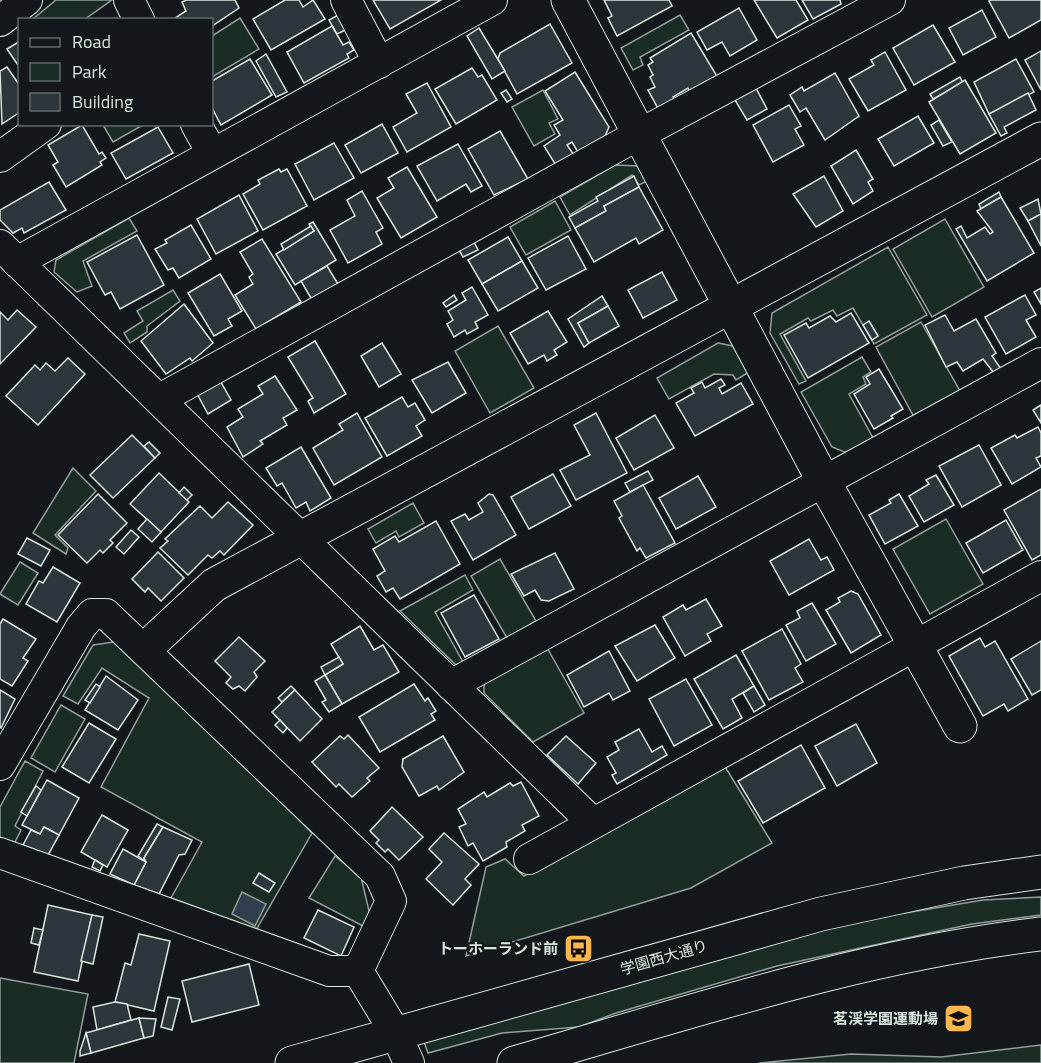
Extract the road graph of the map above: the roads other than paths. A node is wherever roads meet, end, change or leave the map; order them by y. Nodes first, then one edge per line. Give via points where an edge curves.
1 (27, 0) edge
2 (129, 0) edge
3 (346, 0) edge
4 (492, 0) edge
5 (568, 0) edge
6 (890, 0) edge
7 (139, 18) edge
8 (0, 21) edge
9 (379, 63) junction
10 (43, 126) edge
11 (197, 126) edge
12 (638, 135) junction
13 (1041, 139) edge
14 (212, 153) junction
15 (0, 157) edge
16 (8, 254) edge
17 (732, 306) junction
18 (1041, 363) edge
19 (160, 399) junction
20 (824, 480) junction
21 (301, 537) junction
22 (1041, 576) edge
23 (916, 646) junction
24 (145, 649) junction
25 (451, 685) junction
26 (960, 726) dead end
27 (0, 765) edge
28 (593, 823) junction
29 (0, 853) edge
30 (529, 859) dead end
31 (1041, 872) edge
32 (1041, 934) edge
33 (358, 971) junction
34 (402, 1049) edge
35 (292, 1063) edge
36 (514, 1063) edge

1 - 8 street
2 - 7 street
3 - 9 street
4 - 9 street
5 - 12 street
6 - 12 street
9 - 14 street
10 - 15 street
11 - 14 street
12 - 17 street
12 - 19 street
13 - 17 street
14 - 16 street
16 - 19 street
17 - 20 street
17 - 21 street
18 - 20 street
19 - 21 street
20 - 23 street
20 - 25 street
21 - 24 street via 214,585
21 - 25 street
22 - 23 street
23 - 26 street
23 - 28 street
24 - 27 street via 106,614 92,614
24 - 33 street via 380,876 391,901
25 - 28 street
28 - 30 street
29 - 33 street via 329,971
31 - 34 street, 学園西大通り via 964,883 821,914
32 - 36 street via 984,941 843,969
33 - 34 street
34 - 35 street, 学園西大通り

